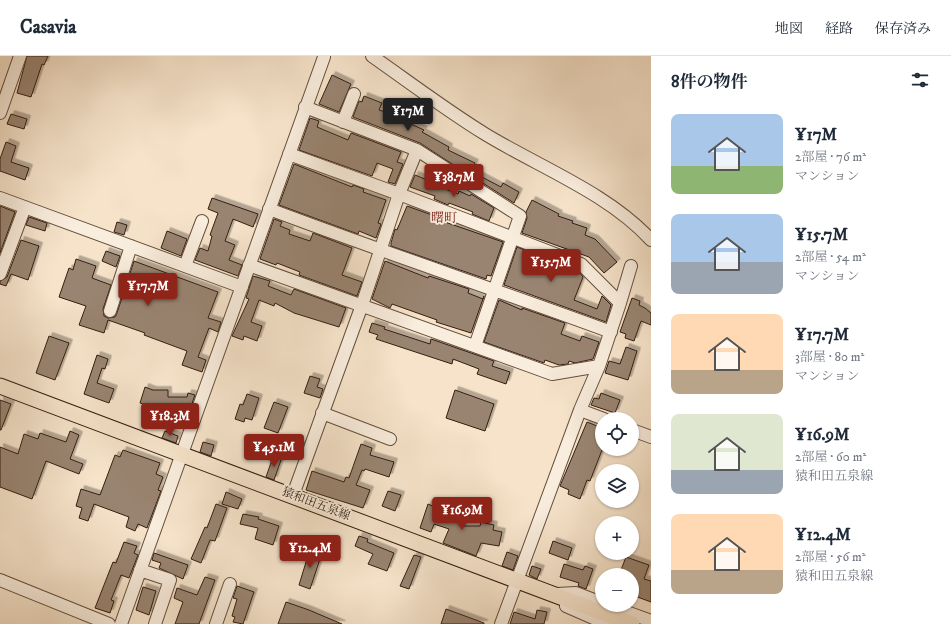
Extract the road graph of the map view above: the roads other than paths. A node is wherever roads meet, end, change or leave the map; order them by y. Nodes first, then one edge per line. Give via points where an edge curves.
1 (20, 56) edge
2 (372, 56) edge
3 (324, 57) dead end
4 (354, 94) dead end
5 (305, 107) junction
6 (0, 113) edge
7 (343, 122) junction
8 (417, 150) junction
9 (289, 154) junction
10 (399, 194) junction
11 (0, 198) edge
12 (26, 207) junction
13 (269, 210) junction
14 (202, 221) dead end
15 (512, 239) junction
16 (651, 240) edge
17 (131, 246) junction
18 (381, 251) junction
19 (249, 265) junction
20 (186, 266) junction
21 (631, 266) dead end
22 (0, 274) edge
23 (242, 287) junction
24 (495, 289) junction
25 (620, 303) junction
26 (362, 305) junction
27 (110, 311) dead end
28 (611, 332) junction
29 (474, 346) junction
30 (599, 366) junction
31 (0, 386) edge
32 (580, 410) junction
33 (322, 414) junction
34 (595, 416) edge
35 (639, 433) edge
36 (651, 437) edge
37 (390, 439) dead end
38 (182, 454) junction
39 (293, 495) junction
40 (140, 570) junction
41 (0, 580) edge
42 (516, 580) junction
43 (230, 584) dead end
44 (552, 594) junction
45 (595, 600) edge
46 (626, 612) edge
47 (651, 621) edge
48 (109, 624) edge
49 (121, 624) edge
50 (155, 624) edge
51 (216, 624) edge
52 (501, 624) edge
53 (607, 624) edge
54 (632, 624) edge

1 - 6 street
2 - 16 street via 484,134 611,206 636,224
3 - 5 street
4 - 7 street
5 - 7 street
5 - 9 street
7 - 8 street
8 - 10 street
8 - 15 street via 520,216
9 - 10 street
9 - 13 street
10 - 15 street
10 - 18 street
11 - 12 street
12 - 17 street
12 - 22 street
13 - 18 street
13 - 19 street
14 - 20 street
15 - 24 street
15 - 25 street via 581,264
17 - 20 street
17 - 27 street
18 - 24 street
18 - 26 street
19 - 23 street
19 - 26 street
20 - 23 street
21 - 25 street
23 - 38 street
24 - 28 street
24 - 29 street
25 - 28 street
26 - 29 street
26 - 33 street
28 - 30 street
29 - 30 street via 552,374
30 - 32 street
31 - 38 main road, 猿和田五泉線
32 - 34 street
32 - 42 street
33 - 37 street
33 - 39 street
35 - 36 street
38 - 39 main road, 猿和田五泉線
38 - 40 street
39 - 42 main road, 猿和田五泉線
40 - 49 street
40 - 50 street via 170,580
41 - 48 street
42 - 44 main road, 猿和田五泉線
42 - 52 street
43 - 51 street
44 - 45 street via 576,593
44 - 53 street via 569,608
44 - 54 main road, 猿和田五泉線
46 - 47 street

